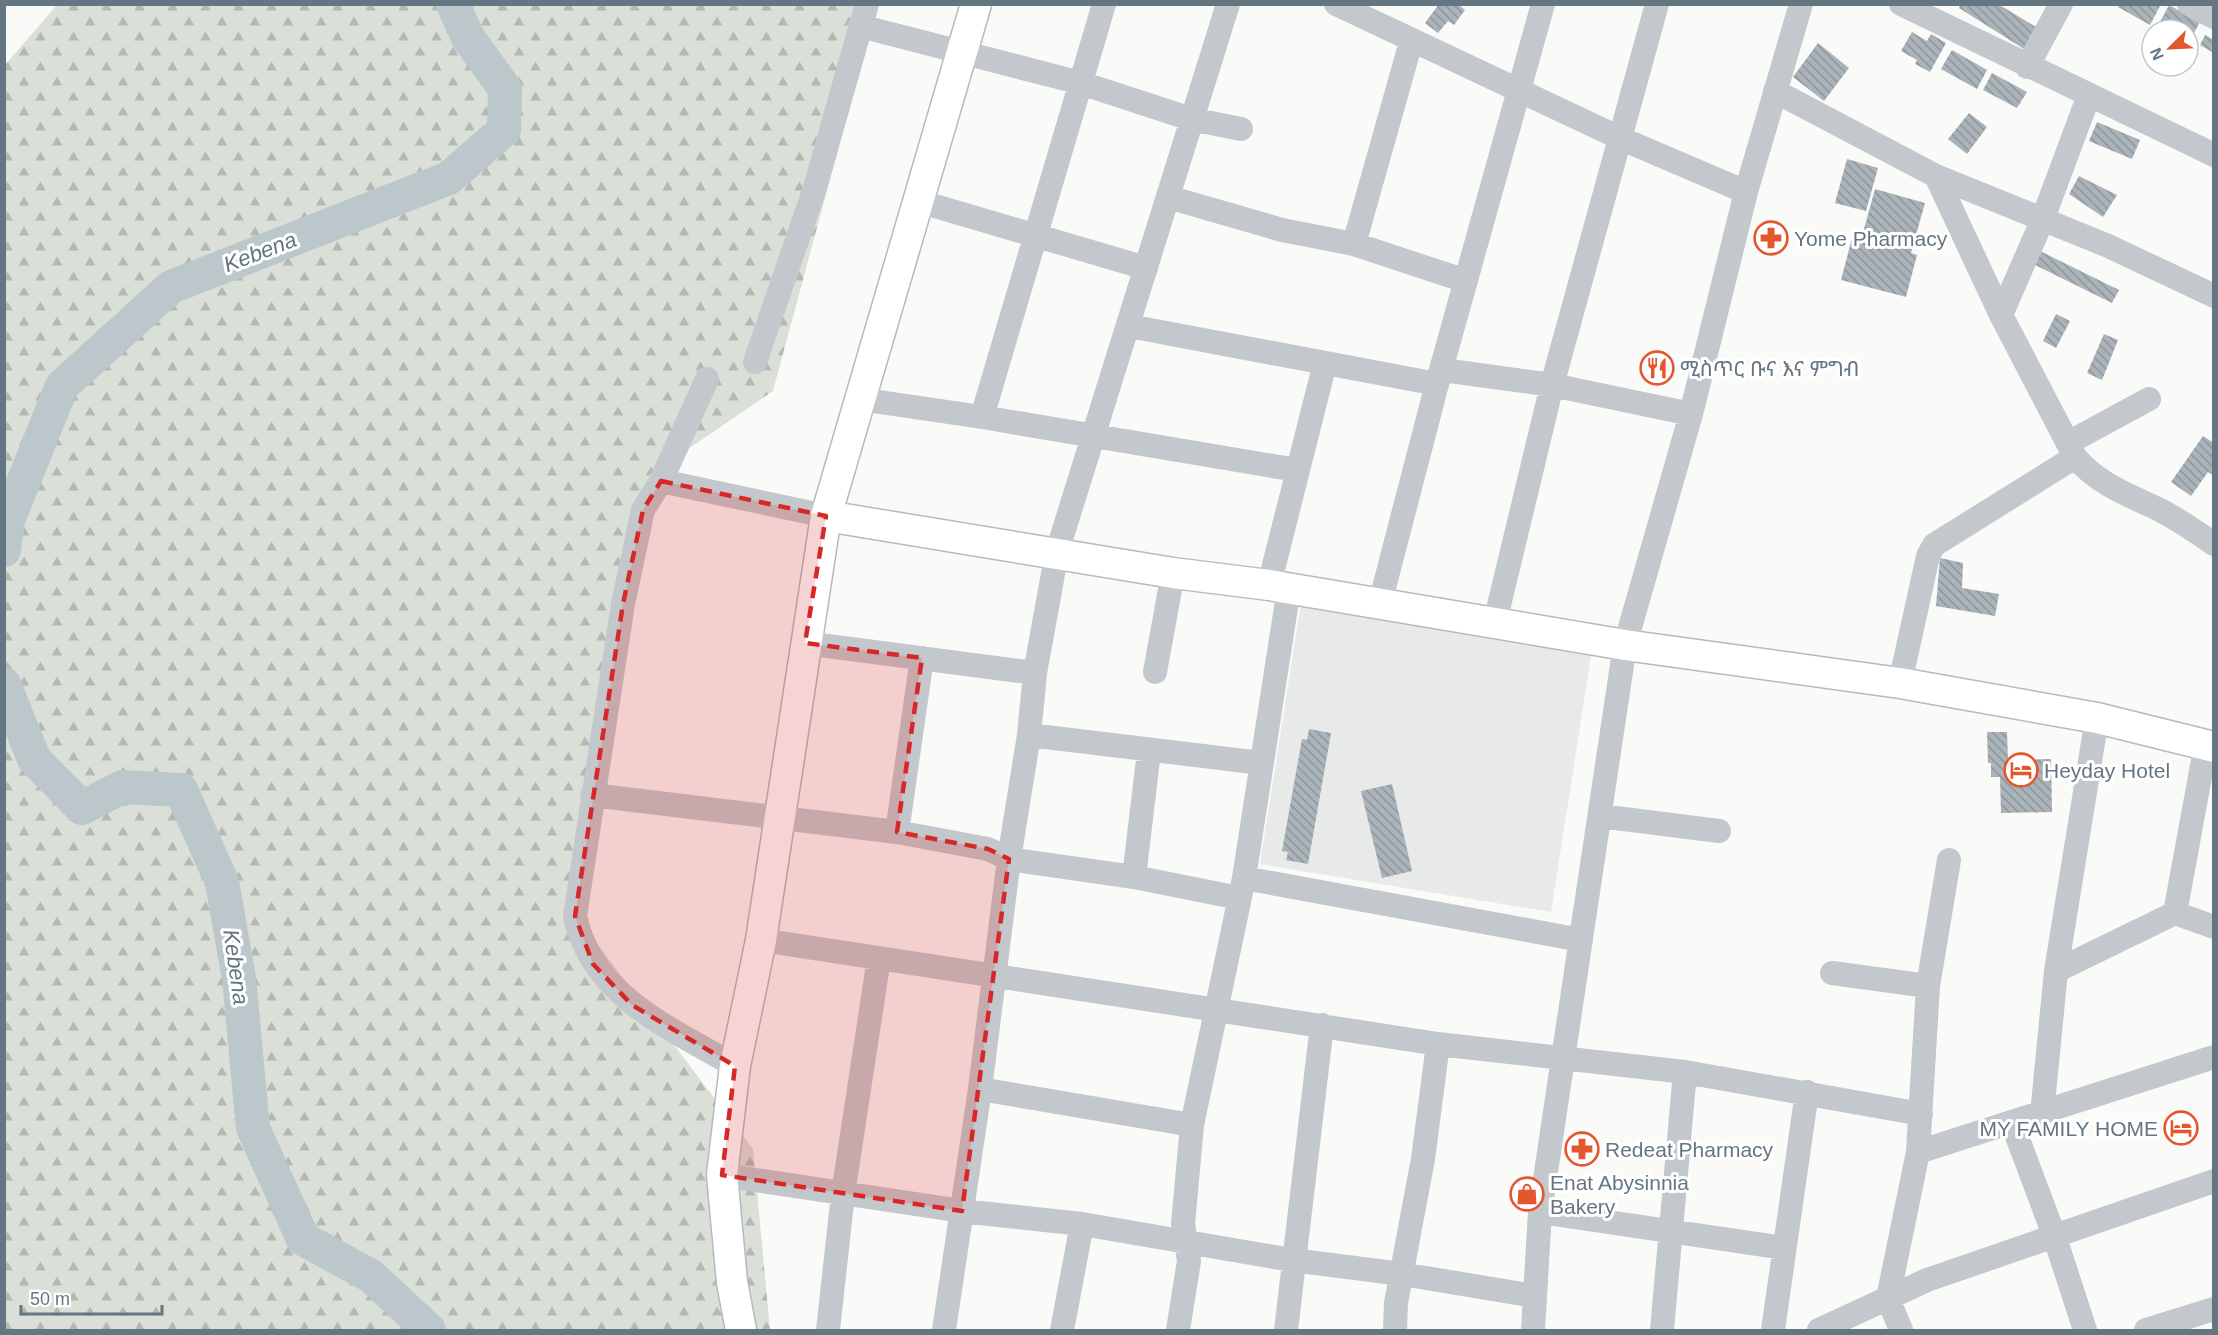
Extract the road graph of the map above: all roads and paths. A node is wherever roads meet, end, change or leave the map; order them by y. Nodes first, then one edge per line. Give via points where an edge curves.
1 (976, 4) edge
2 (1104, 4) edge
3 (1228, 4) edge
4 (1336, 4) edge
5 (1543, 4) edge
6 (1658, 4) edge
7 (1801, 4) edge
8 (1901, 4) edge
9 (2061, 4) edge
10 (2189, 4) edge
11 (1931, 11) edge
12 (864, 15) edge
13 (2214, 16) edge
14 (1411, 42) junction
15 (962, 54) junction
16 (2027, 67) junction
17 (1081, 83) junction
18 (1775, 91) junction
19 (1519, 92) junction
20 (2089, 95) junction
21 (1191, 118) junction
22 (1240, 129) dead end
23 (1622, 139) junction
24 (2214, 155) edge
25 (1936, 176) junction
26 (1746, 192) junction
27 (1168, 197) junction
28 (918, 201) junction
29 (2042, 221) junction
30 (1036, 236) junction
31 (1354, 244) junction
32 (1146, 268) junction
33 (1466, 281) junction
34 (2214, 296) edge
35 (2001, 315) junction
36 (1129, 326) junction
37 (755, 362) dead end
38 (1325, 363) junction
39 (1439, 377) junction
40 (707, 379) dead end
41 (1552, 385) junction
42 (859, 399) junction
43 (2149, 399) dead end
44 (1690, 414) junction
45 (982, 417) junction
46 (1094, 435) junction
47 (2071, 450) junction
48 (1297, 470) junction
49 (661, 481) junction
50 (826, 516) junction
51 (2214, 544) edge
52 (1058, 552) junction
53 (1173, 573) junction
54 (1279, 586) junction
55 (1380, 603) junction
56 (1495, 622) junction
57 (805, 643) junction
58 (1625, 645) junction
59 (922, 658) junction
60 (1155, 672) dead end
61 (1035, 673) junction
62 (1900, 683) junction
63 (2097, 718) junction
64 (1029, 735) junction
65 (2210, 745) edge
66 (1149, 751) junction
67 (1261, 763) junction
68 (592, 795) junction
69 (1600, 816) junction
70 (780, 818) junction
71 (1719, 831) dead end
72 (897, 832) junction
73 (1009, 859) junction
74 (1949, 860) dead end
75 (1134, 877) junction
76 (1241, 888) junction
77 (2175, 913) junction
78 (2214, 927) edge
79 (761, 940) junction
80 (1581, 940) junction
81 (879, 958) junction
82 (2056, 971) junction
83 (1832, 973) dead end
84 (993, 976) junction
85 (1928, 987) junction
86 (1216, 1009) junction
87 (1322, 1025) junction
88 (1438, 1044) junction
89 (2214, 1057) edge
90 (1564, 1058) junction
91 (735, 1066) junction
92 (1685, 1072) junction
93 (980, 1089) junction
94 (1807, 1092) junction
95 (1921, 1114) junction
96 (2042, 1114) junction
97 (2012, 1123) junction
98 (1192, 1125) junction
99 (1918, 1152) junction
100 (722, 1175) junction
101 (2214, 1181) edge
102 (843, 1194) junction
103 (962, 1211) junction
104 (1540, 1212) junction
105 (1082, 1224) junction
106 (1670, 1233) junction
107 (2054, 1235) junction
108 (1188, 1241) junction
109 (1784, 1248) junction
110 (1292, 1260) junction
111 (1402, 1274) junction
112 (1534, 1296) junction
113 (1888, 1298) junction
114 (2214, 1309) edge
115 (741, 1330) edge
116 (828, 1330) edge
117 (944, 1330) edge
118 (1062, 1330) edge
119 (1178, 1330) edge
120 (1286, 1330) edge
121 (1395, 1330) edge
122 (1533, 1330) edge
123 (1662, 1330) edge
124 (1773, 1330) edge
125 (1820, 1330) edge
126 (1901, 1330) edge
127 (2085, 1330) edge
128 (2146, 1330) edge

1 - 15 main road
2 - 17 street
3 - 21 street
4 - 14 street
5 - 19 street
6 - 23 street
7 - 18 street
8 - 11 street
9 - 16 street
10 - 13 street
11 - 16 street
12 - 15 street
12 - 37 street via 814,191
14 - 19 street
14 - 31 street
15 - 17 street
15 - 28 main road
16 - 20 street
17 - 21 street
17 - 30 street
18 - 25 street
18 - 26 street
19 - 23 street
19 - 33 street
20 - 24 street
20 - 29 street
21 - 22 street
21 - 27 street
23 - 26 street
23 - 41 street
25 - 29 street
25 - 35 street
26 - 44 street
27 - 31 street via 1282,230
27 - 32 street
28 - 30 street
28 - 42 main road
29 - 34 street via 2106,245
29 - 35 street
30 - 32 street
30 - 45 street
31 - 33 street
32 - 36 street
33 - 39 street
35 - 47 street
36 - 38 street
36 - 46 street
38 - 39 street
38 - 48 street
39 - 41 street
39 - 55 street
40 - 49 street
41 - 44 street
41 - 56 street
42 - 45 street
42 - 50 main road
43 - 47 street
44 - 58 street
45 - 46 street
46 - 48 street
46 - 52 street
47 - 51 street via 2089,473 2105,484 2183,522
47 - 62 street via 1934,545 1928,556
48 - 54 street
49 - 50 street
49 - 68 street via 643,510 623,604
50 - 52 main road
50 - 57 main road
52 - 53 main road
52 - 61 street
53 - 54 main road
53 - 60 street
54 - 55 main road
54 - 67 street
55 - 56 main road
56 - 58 main road
57 - 59 street
57 - 70 main road
58 - 62 main road
58 - 69 street
59 - 61 street
59 - 72 street
61 - 64 street
62 - 63 main road
63 - 65 main road
63 - 82 street
64 - 66 street
64 - 73 street
65 - 77 street
66 - 67 street
66 - 75 street
67 - 76 street
68 - 70 street
68 - 91 street via 575,916 580,940 593,964 632,1005
69 - 71 street
69 - 80 street
70 - 72 street
70 - 79 main road
72 - 73 street via 988,849
73 - 75 street
73 - 84 street
74 - 85 street
75 - 76 street
76 - 80 street
76 - 86 street
77 - 78 street
77 - 82 street
79 - 81 street
79 - 91 main road
80 - 90 street
81 - 84 street
81 - 102 street
82 - 96 street
83 - 85 street
84 - 86 street
84 - 93 street
85 - 95 street
86 - 87 street
86 - 98 street
87 - 88 street
87 - 110 street
88 - 90 street
88 - 111 street
89 - 96 street
90 - 92 street
90 - 104 street
91 - 100 main road
92 - 94 street
92 - 106 street
93 - 98 street
93 - 103 street
94 - 95 street
94 - 109 street
95 - 99 street
96 - 97 street
97 - 99 street
97 - 107 street
98 - 108 street via 1183,1224
99 - 113 street
100 - 102 street
100 - 115 main road via 732,1282
101 - 107 street
102 - 103 street
102 - 116 street
103 - 105 street
103 - 117 street
104 - 106 street
104 - 112 street
105 - 108 street
105 - 118 street
106 - 109 street
106 - 123 street
107 - 113 street
107 - 127 street
108 - 110 street
108 - 119 street via 1189,1261
109 - 124 street
110 - 111 street
110 - 120 street
111 - 112 street
111 - 121 street
112 - 122 street
113 - 125 street
113 - 126 street
114 - 128 street

